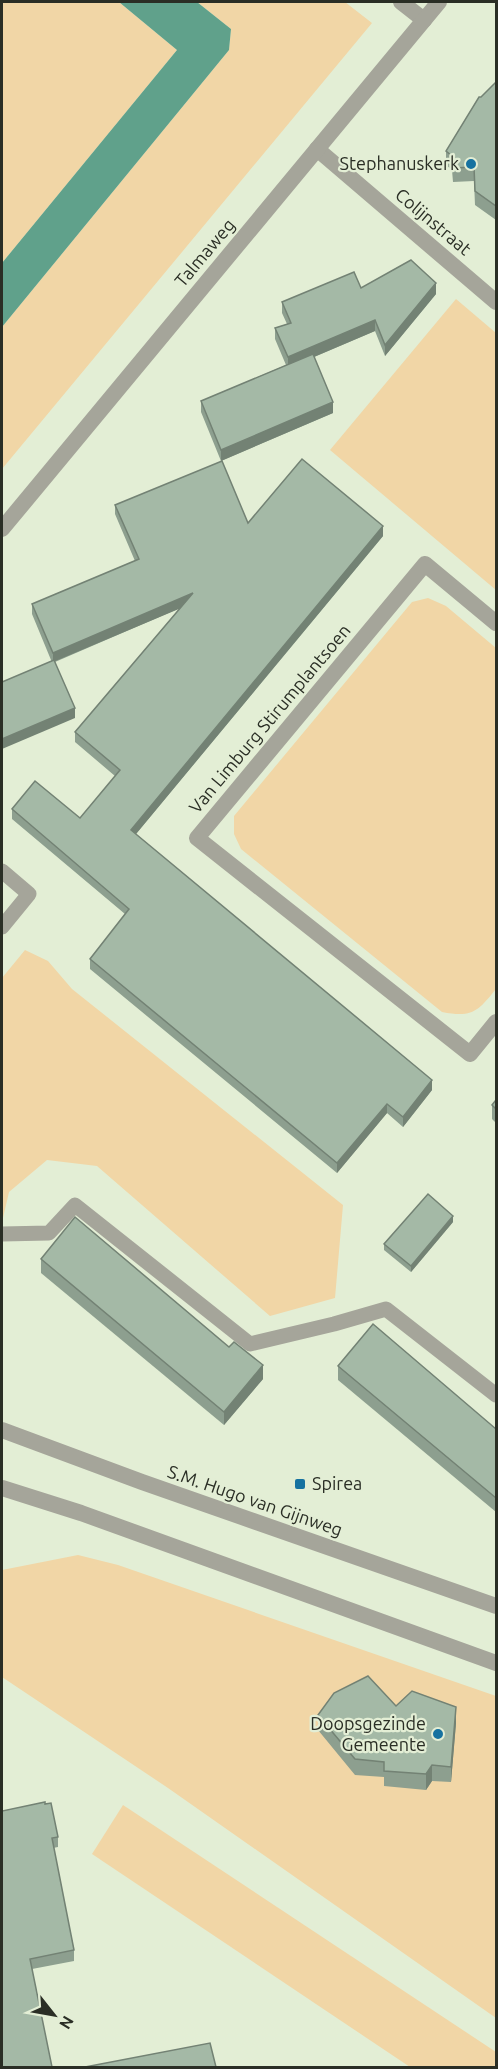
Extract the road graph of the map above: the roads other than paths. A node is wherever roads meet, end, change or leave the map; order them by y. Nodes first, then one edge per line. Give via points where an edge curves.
1 (401, 2) edge
2 (439, 2) edge
3 (424, 20) junction
4 (317, 150) junction
5 (496, 302) edge
6 (2, 529) edge
7 (496, 623) edge
8 (2, 871) edge
9 (2, 927) edge
10 (496, 1022) edge
11 (2, 1234) edge
12 (496, 1395) edge
13 (2, 1431) edge
14 (2, 1488) edge
15 (496, 1606) edge
16 (496, 1663) edge

1 - 3 street
2 - 3 street, Talmaweg
3 - 4 street, Talmaweg
4 - 5 street, Colijnstraat
4 - 6 street, Talmaweg
7 - 10 street, Van Limburg Stirumplantsoen via 425,564 197,838 470,1054
8 - 9 lane via 29,894
11 - 12 lane via 49,1233 75,1205 250,1344 387,1309
13 - 15 street, S.M. Hugo van Gijnweg
14 - 16 street

